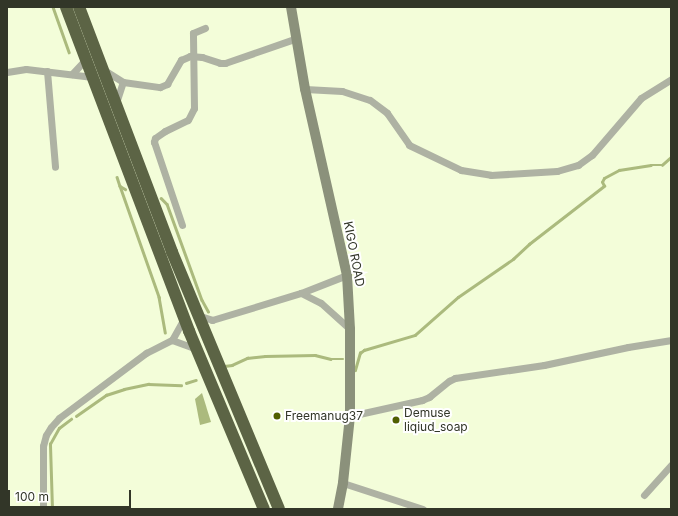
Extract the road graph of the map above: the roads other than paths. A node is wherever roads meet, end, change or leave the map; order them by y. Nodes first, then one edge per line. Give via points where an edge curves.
1 (66, 7) edge
2 (79, 7) edge
3 (290, 7) edge
4 (205, 28) dead end
5 (297, 38) junction
6 (194, 55) junction
7 (86, 59) junction
8 (102, 69) junction
9 (47, 71) junction
10 (7, 72) edge
11 (72, 74) junction
12 (93, 77) junction
13 (671, 79) edge
14 (124, 82) junction
15 (304, 89) junction
16 (116, 104) junction
17 (55, 167) dead end
18 (182, 225) dead end
19 (347, 275) junction
20 (302, 293) junction
21 (197, 315) junction
22 (184, 318) junction
23 (212, 320) junction
24 (350, 329) junction
25 (205, 333) junction
26 (172, 340) junction
27 (671, 340) edge
28 (197, 349) junction
29 (350, 416) junction
30 (671, 465) edge
31 (344, 483) junction
32 (644, 495) dead end
33 (402, 506) edge
34 (44, 509) edge
35 (264, 509) edge
36 (279, 509) edge
37 (338, 509) edge
38 (423, 509) edge

1 - 7 highway
2 - 8 highway
3 - 5 street, KIGO ROAD
4 - 6 street via 193,33
5 - 6 street via 225,63
5 - 15 street, KIGO ROAD
6 - 14 street via 181,60 164,86
6 - 18 street via 194,108 188,120 155,138 154,142
7 - 11 street
7 - 12 highway
8 - 14 street
8 - 16 highway
9 - 10 street via 26,69
9 - 11 street
9 - 17 street
11 - 12 street
12 - 22 highway
13 - 15 street via 641,98 592,155 578,165 557,171 491,175 462,170 408,145 387,113 370,100 342,91
14 - 16 street
15 - 19 street, KIGO ROAD
16 - 21 highway
19 - 20 street
19 - 24 street, KIGO ROAD
20 - 23 street
20 - 24 street via 321,303
21 - 23 street
21 - 25 highway
22 - 26 street
22 - 28 highway
23 - 25 street
24 - 29 street, KIGO ROAD
25 - 36 highway
26 - 28 street
26 - 34 street via 146,353 59,418 51,427 43,446
27 - 29 street via 544,365 456,378 422,400
28 - 35 highway
29 - 31 street, KIGO ROAD
30 - 32 street
31 - 33 street
31 - 37 street, KIGO ROAD
33 - 38 street

